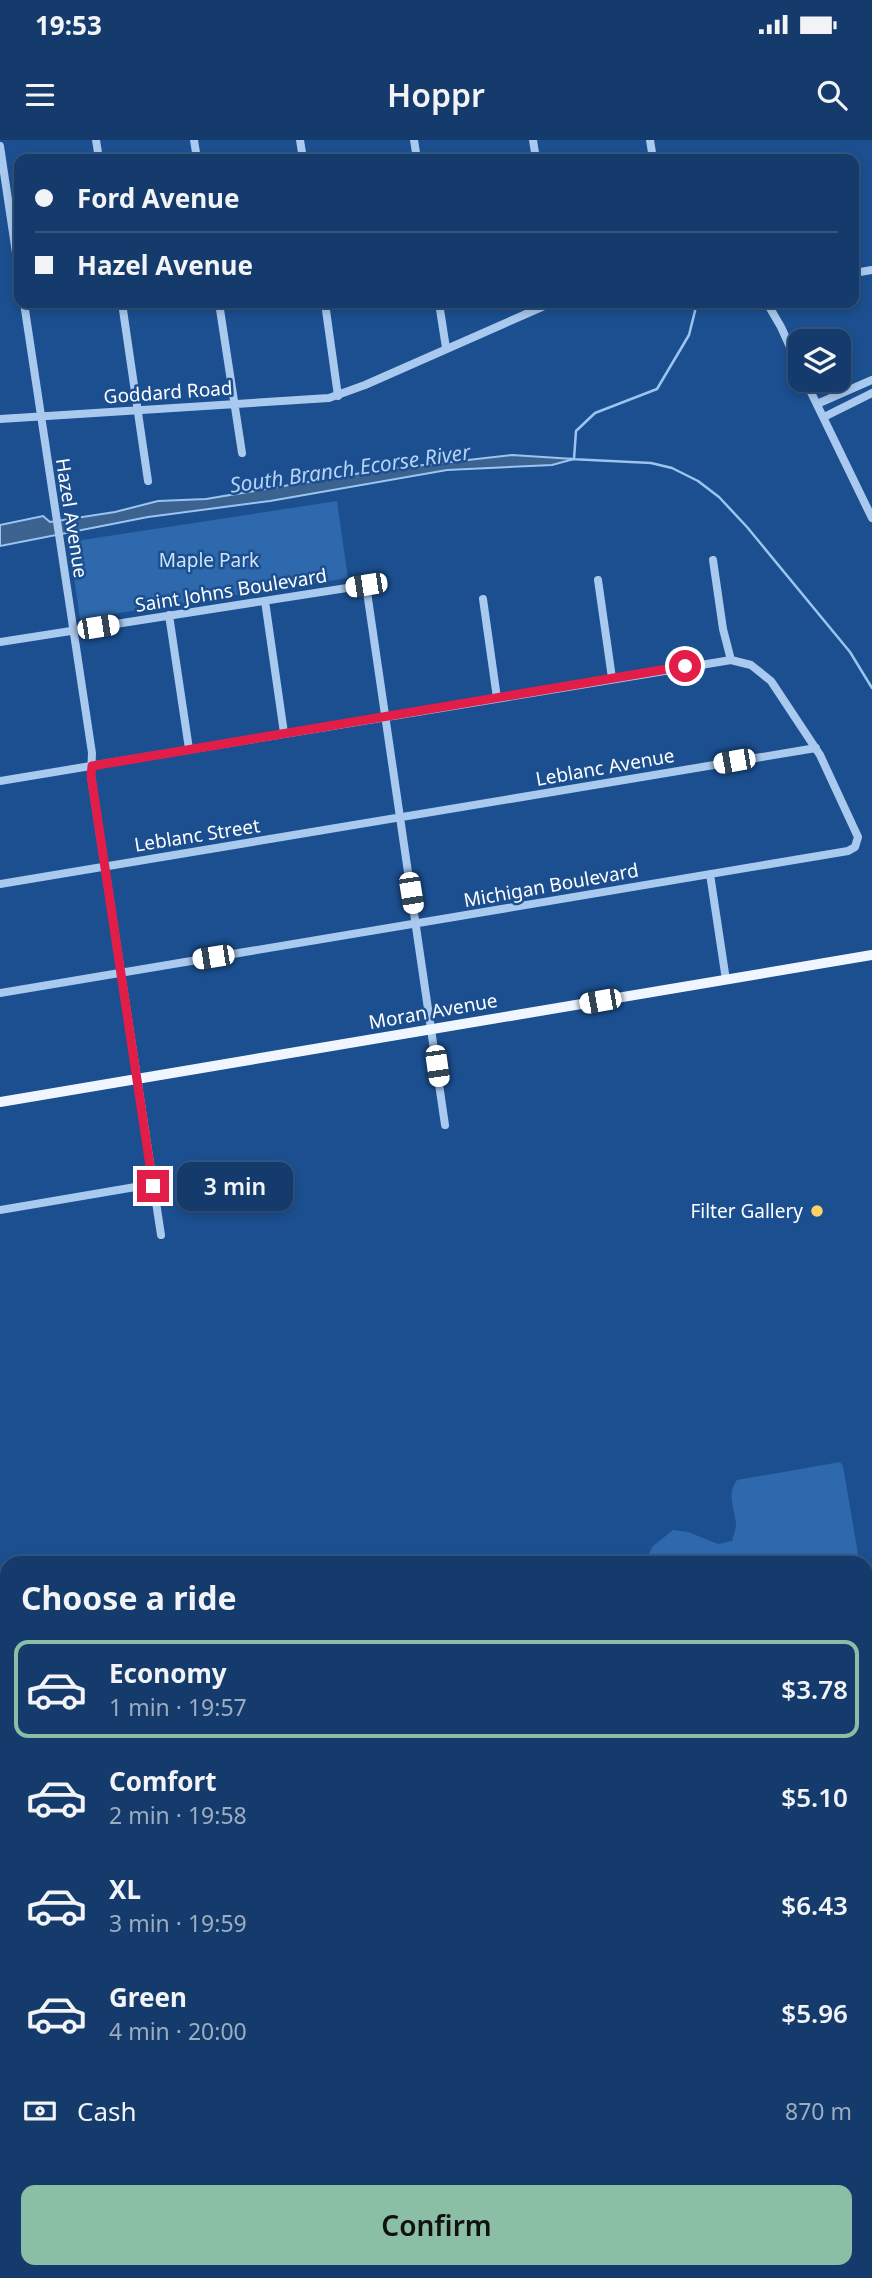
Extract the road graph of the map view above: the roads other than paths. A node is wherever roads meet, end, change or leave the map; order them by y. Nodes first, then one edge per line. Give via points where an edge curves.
1 (0, 146) edge
2 (14, 240) edge
3 (25, 308) edge
4 (123, 308) edge
5 (220, 308) edge
6 (326, 308) edge
7 (440, 308) edge
8 (539, 308) edge
9 (770, 308) edge
10 (788, 342) edge
11 (446, 348) junction
12 (872, 380) edge
13 (853, 387) junction
14 (811, 392) edge
15 (872, 393) edge
16 (338, 396) junction
17 (859, 399) junction
18 (235, 404) junction
19 (817, 404) junction
20 (138, 410) junction
21 (41, 417) junction
22 (824, 417) junction
23 (0, 419) edge
24 (242, 453) dead end
25 (148, 481) dead end
26 (872, 518) edge
27 (713, 560) dead end
28 (598, 580) dead end
29 (483, 599) dead end
30 (265, 601) junction
31 (169, 615) junction
32 (74, 630) junction
33 (0, 642) edge
34 (731, 660) junction
35 (612, 678) junction
36 (497, 698) junction
37 (385, 717) junction
38 (284, 733) junction
39 (816, 748) junction
40 (189, 749) junction
41 (92, 766) junction
42 (0, 781) edge
43 (400, 818) junction
44 (106, 866) junction
45 (710, 874) junction
46 (0, 884) edge
47 (416, 924) junction
48 (872, 955) edge
49 (121, 972) junction
50 (726, 980) junction
51 (0, 993) edge
52 (432, 1030) junction
53 (137, 1079) junction
54 (0, 1102) edge
55 (445, 1125) dead end
56 (153, 1184) junction
57 (0, 1210) edge
58 (161, 1236) dead end

1 - 2 street
3 - 21 street, Hazel Avenue
4 - 20 street
5 - 18 street
6 - 16 street
7 - 11 street
8 - 11 street, Goddard Road
9 - 10 street
11 - 16 street, Goddard Road
12 - 13 street
13 - 17 street
13 - 19 street
14 - 19 street
15 - 17 street
16 - 18 street, Goddard Road
17 - 22 street
18 - 20 street, Goddard Road
18 - 24 street
19 - 22 street
20 - 21 street, Goddard Road
20 - 25 street
21 - 23 street, Goddard Road
21 - 32 street, Hazel Avenue
22 - 26 street
27 - 34 street
28 - 35 street
29 - 36 street
30 - 31 street, Saint Johns Boulevard
30 - 37 street, Saint Johns Boulevard via 366,585
30 - 38 street
31 - 32 street, Saint Johns Boulevard
31 - 40 street
32 - 33 street, Saint Johns Boulevard
32 - 41 street, Hazel Avenue
34 - 35 street
34 - 39 street via 751,665 766,676
35 - 36 street
36 - 37 street
37 - 38 street
37 - 43 street
38 - 40 street
39 - 43 street, Leblanc Avenue
39 - 45 street, Michigan Boulevard via 857,834 857,845
40 - 41 street
41 - 42 street
41 - 44 street, Hazel Avenue
43 - 44 street, Leblanc Street
43 - 47 street
44 - 46 street, Leblanc Street
44 - 49 street, Hazel Avenue
45 - 47 street, Michigan Boulevard
45 - 50 street
47 - 49 street, Michigan Boulevard
47 - 52 street
48 - 50 main road, Moran Avenue
49 - 51 street, Michigan Boulevard
49 - 53 street, Hazel Avenue
50 - 52 main road, Moran Avenue
52 - 53 main road, Moran Avenue
52 - 55 street
53 - 54 main road, Moran Avenue
53 - 56 street, Hazel Avenue
56 - 57 street
56 - 58 street, Hazel Avenue

